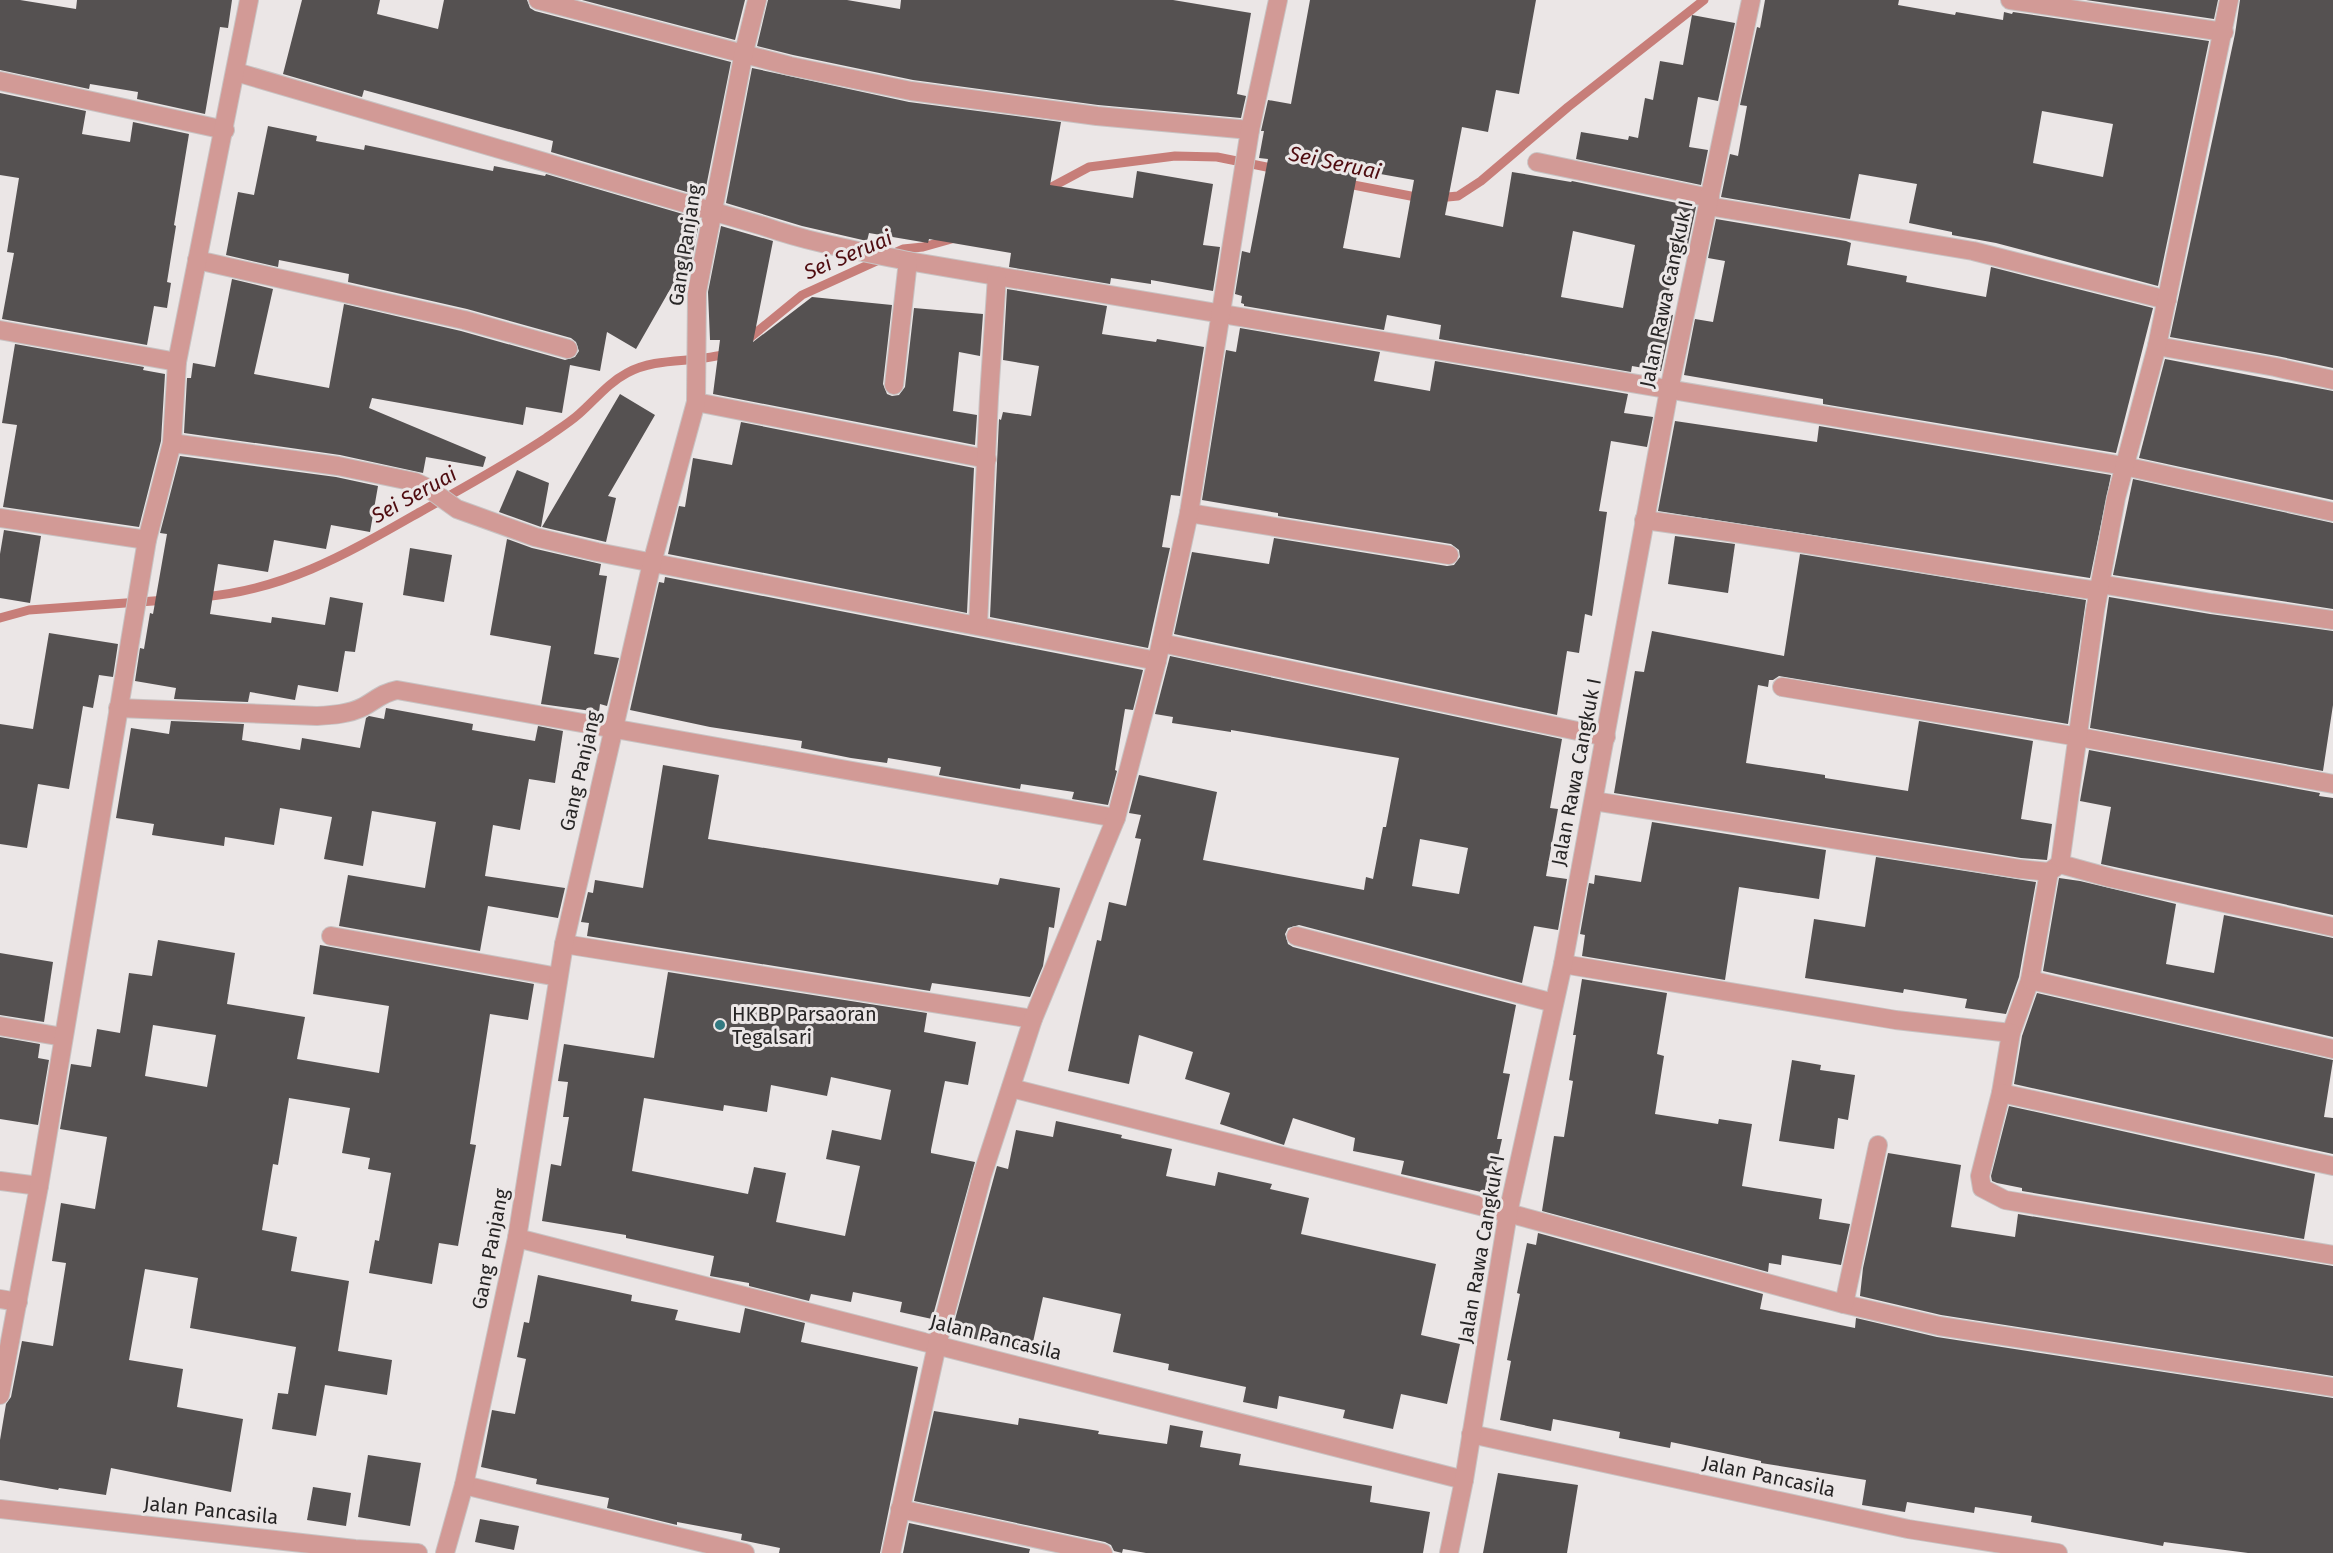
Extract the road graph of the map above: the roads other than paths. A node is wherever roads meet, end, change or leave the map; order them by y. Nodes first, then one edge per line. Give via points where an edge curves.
1 (249, 0) edge
2 (538, 0) edge
3 (757, 0) edge
4 (1278, 0) edge
5 (1750, 0) edge
6 (2010, 0) edge
7 (2229, 0) edge
8 (2224, 32) junction
9 (744, 52) junction
10 (236, 72) junction
11 (0, 81) edge
12 (225, 130) junction
13 (1250, 137) junction
14 (1537, 162) dead end
15 (1709, 202) junction
16 (712, 213) junction
17 (197, 260) junction
18 (903, 260) junction
19 (997, 276) junction
20 (2167, 300) junction
21 (1222, 314) junction
22 (0, 330) edge
23 (2157, 346) junction
24 (568, 349) dead end
25 (177, 362) junction
26 (2333, 380) edge
27 (894, 385) dead end
28 (1669, 390) junction
29 (696, 402) junction
30 (172, 443) junction
31 (987, 459) junction
32 (2124, 466) junction
33 (2333, 512) edge
34 (1190, 513) junction
35 (0, 518) edge
36 (1644, 520) junction
37 (147, 540) junction
38 (1449, 555) dead end
39 (652, 562) junction
40 (2100, 587) junction
41 (2333, 620) edge
42 (978, 625) junction
43 (1161, 643) junction
44 (1157, 662) junction
45 (1782, 687) dead end
46 (118, 708) junction
47 (612, 728) junction
48 (1606, 737) junction
49 (2079, 737) junction
50 (2333, 784) edge
51 (1594, 801) junction
52 (1116, 818) junction
53 (2054, 868) junction
54 (2333, 927) edge
55 (331, 936) dead end
56 (1296, 936) dead end
57 (564, 944) junction
58 (1563, 964) junction
59 (558, 977) junction
60 (2030, 980) junction
61 (1554, 1003) junction
62 (1033, 1019) junction
63 (0, 1026) edge
64 (2011, 1033) junction
65 (63, 1037) junction
66 (2333, 1049) edge
67 (1011, 1088) junction
68 (2001, 1093) junction
69 (1878, 1145) dead end
70 (2333, 1166) edge
71 (0, 1181) edge
72 (39, 1186) junction
73 (1509, 1213) junction
74 (518, 1238) junction
75 (2333, 1255) edge
76 (0, 1299) edge
77 (18, 1302) junction
78 (1844, 1304) junction
79 (937, 1345) junction
80 (2333, 1387) edge
81 (0, 1395) edge
82 (1471, 1434) junction
83 (1464, 1480) junction
84 (464, 1485) junction
85 (0, 1509) edge
86 (900, 1509) junction
87 (418, 1553) edge
88 (445, 1553) edge
89 (745, 1553) edge
90 (891, 1553) edge
91 (1103, 1553) edge
92 (1449, 1553) edge
93 (2058, 1553) edge

1 - 10 street
2 - 9 street
3 - 9 street, Gang Panjang
4 - 13 street
5 - 15 street, Jalan Rawa Cangkuk I
6 - 8 street
7 - 8 street
8 - 20 street
9 - 13 street via 911,91
9 - 16 street, Gang Panjang
10 - 12 street
10 - 16 street
11 - 12 street
12 - 17 street
13 - 21 street
14 - 15 street
15 - 20 street via 1973,251
15 - 28 street, Jalan Rawa Cangkuk I
16 - 18 street via 801,240
16 - 29 street, Gang Panjang via 697,292
17 - 24 street via 464,320
17 - 25 street
18 - 19 street
18 - 27 street
19 - 21 street
19 - 31 street
20 - 23 street
21 - 28 street
21 - 34 street
22 - 25 street
23 - 26 street
23 - 32 street
25 - 30 street
28 - 32 street
28 - 36 street, Jalan Rawa Cangkuk I
29 - 31 street
29 - 39 street, Gang Panjang
30 - 37 street
30 - 39 street via 398,478 428,488 457,509 535,537
31 - 42 street
32 - 33 street
32 - 40 street
34 - 38 street
34 - 43 street
35 - 37 street
36 - 40 street via 1961,570
36 - 48 street, Jalan Rawa Cangkuk I
37 - 46 street
39 - 42 street
39 - 47 street, Gang Panjang
40 - 41 street
40 - 49 street
42 - 44 street
43 - 44 street
43 - 48 street
44 - 52 street
45 - 49 street
46 - 47 street via 344,714 383,693 397,690
46 - 65 street
47 - 52 street
47 - 57 street, Gang Panjang
48 - 51 street, Jalan Rawa Cangkuk I
49 - 50 street
49 - 53 street
51 - 53 street via 2009,867
51 - 58 street, Jalan Rawa Cangkuk I
52 - 62 street
53 - 54 street
53 - 60 street
55 - 59 street
56 - 61 street
57 - 59 street, Gang Panjang
57 - 62 street
58 - 61 street, Jalan Rawa Cangkuk I
58 - 64 street via 1896,1020
59 - 74 street, Gang Panjang
60 - 64 street
60 - 66 street
61 - 73 street, Jalan Rawa Cangkuk I
62 - 67 street
63 - 65 street
64 - 68 street
65 - 72 street
67 - 73 street
67 - 79 street via 982,1176
68 - 70 street
68 - 75 street via 1980,1176 1982,1188 1989,1194 2005,1200
69 - 78 street
71 - 72 street
72 - 77 street
73 - 78 street
73 - 82 street, Jalan Rawa Cangkuk I
74 - 79 street, Jalan Pancasila
74 - 84 street, Gang Panjang
76 - 77 street
77 - 81 street
78 - 80 street via 1939,1326
79 - 83 street, Jalan Pancasila
79 - 86 street
82 - 83 street, Jalan Rawa Cangkuk I
82 - 93 street, Jalan Pancasila via 1908,1529
83 - 92 street, Jalan Rawa Cangkuk I
84 - 88 street, Gang Panjang
84 - 89 street
85 - 87 street, Jalan Pancasila
86 - 90 street
86 - 91 street

